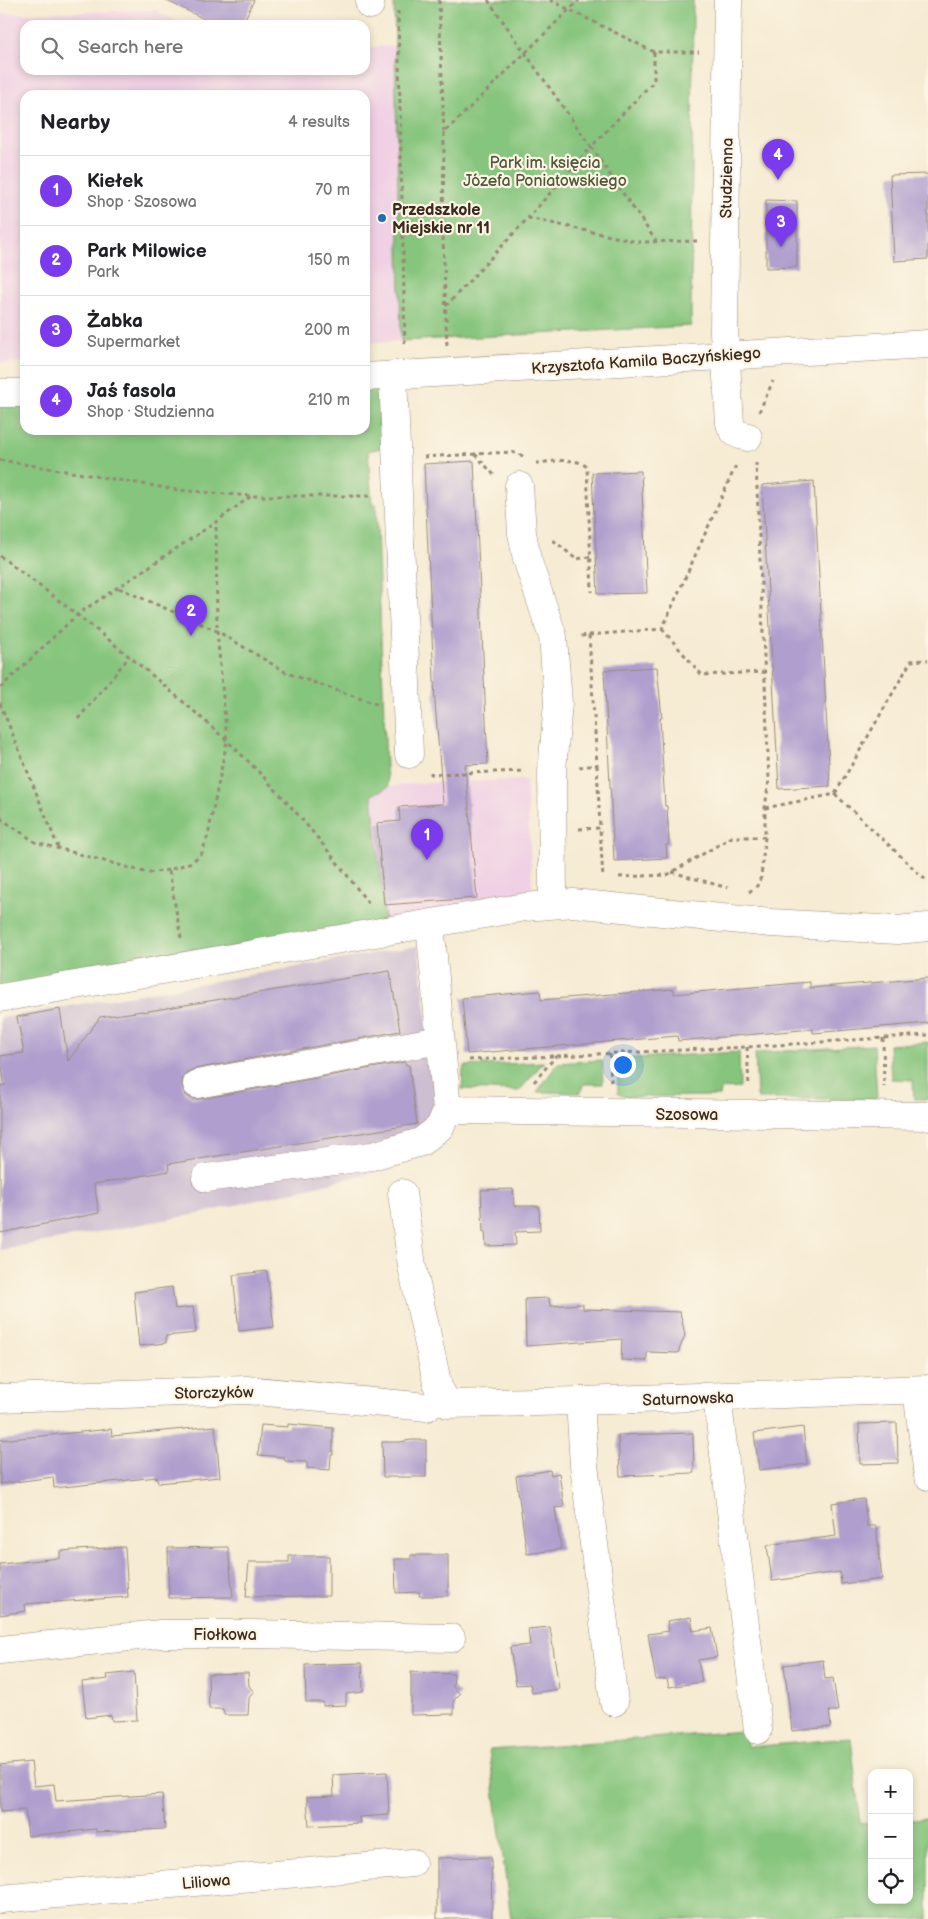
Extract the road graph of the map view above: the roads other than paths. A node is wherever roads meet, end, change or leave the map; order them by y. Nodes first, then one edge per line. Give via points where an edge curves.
1 (728, 0) edge
2 (928, 344) edge
3 (725, 355) junction
4 (400, 375) junction
5 (370, 377) edge
6 (20, 392) edge
7 (0, 393) edge
8 (748, 437) road end
9 (520, 486) dead end
10 (420, 759) road end
11 (553, 904) junction
12 (430, 924) junction
13 (928, 927) edge
14 (0, 998) edge
15 (440, 1050) junction
16 (197, 1084) dead end
17 (447, 1110) junction
18 (928, 1116) edge
19 (206, 1178) dead end
20 (402, 1193) dead end
21 (922, 1390) edge
22 (719, 1397) junction
23 (0, 1398) edge
24 (580, 1402) junction
25 (437, 1405) junction
26 (928, 1476) edge
27 (451, 1638) dead end
28 (0, 1650) edge
29 (614, 1702) dead end
30 (758, 1730) dead end
31 (412, 1863) dead end
32 (0, 1899) edge

1 - 3 street, Studzienna
2 - 3 street, Krzysztofa Kamila Baczyńskiego
3 - 4 street, Krzysztofa Kamila Baczyńskiego
3 - 8 street, Studzienna via 731,429
4 - 5 street, Krzysztofa Kamila Baczyńskiego
4 - 10 street via 397,496 406,704
6 - 7 street
9 - 11 street via 527,559 553,637 558,703 552,770
11 - 12 street via 524,906
11 - 13 street via 573,903 771,923 897,930
12 - 14 street
12 - 15 street
15 - 16 street
15 - 17 street
17 - 18 street, Szosowa
17 - 19 street via 440,1127 421,1142 372,1156
20 - 25 street via 412,1266 438,1387
21 - 22 street, Saturnowska
21 - 26 street
22 - 24 street, Saturnowska
22 - 30 street
23 - 25 street, Storczyków via 246,1390
24 - 25 street, Saturnowska
24 - 29 street via 584,1465
27 - 28 street, Fiołkowa via 160,1634
31 - 32 street, Liliowa

